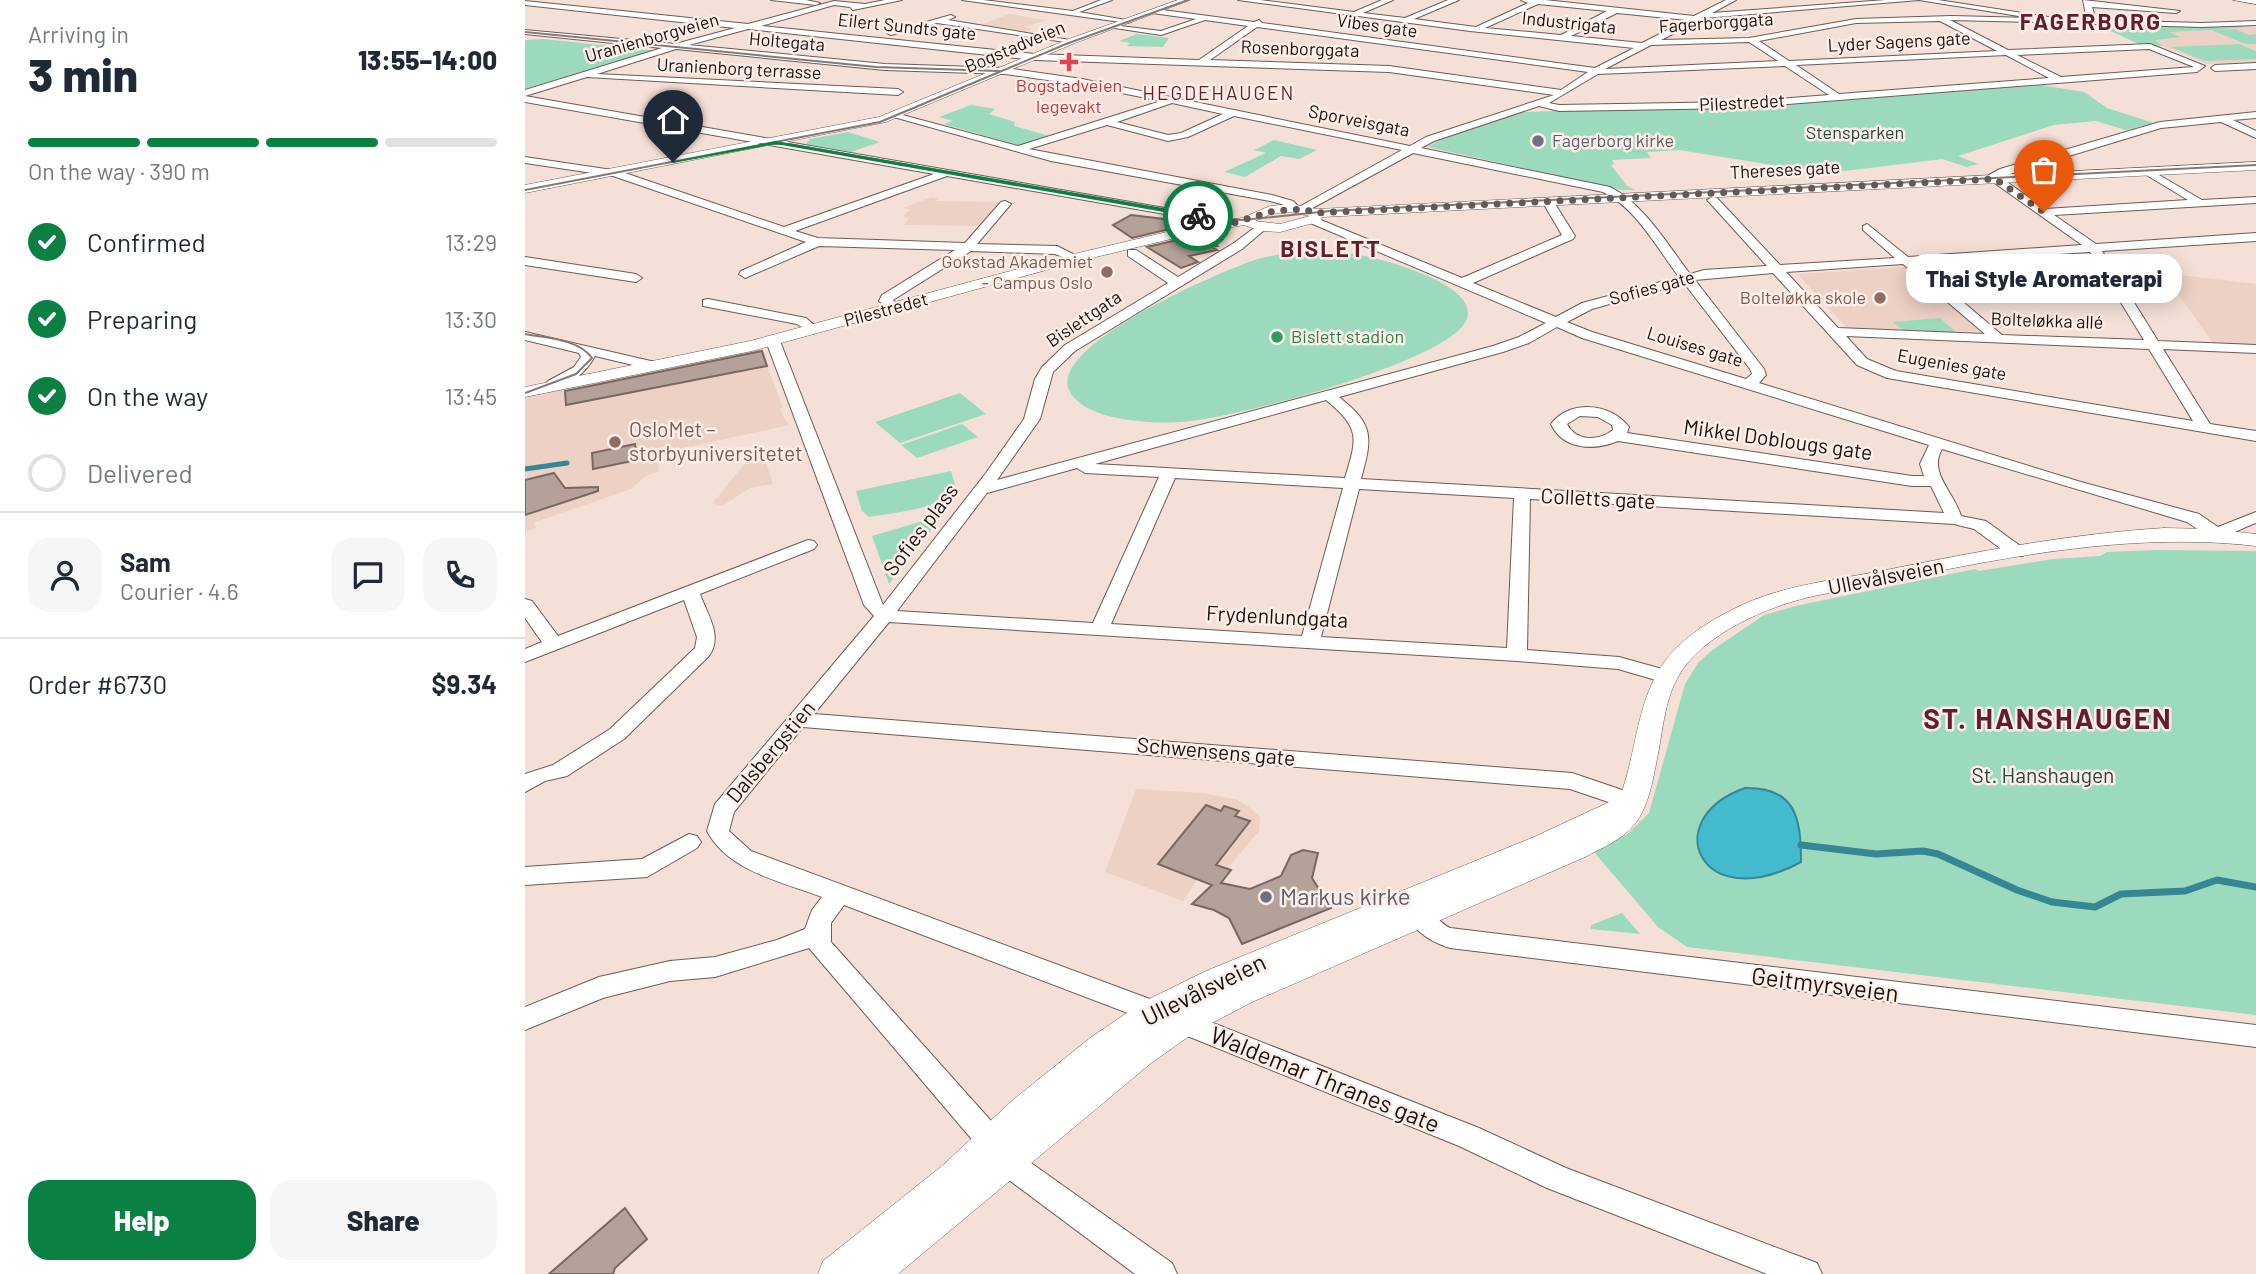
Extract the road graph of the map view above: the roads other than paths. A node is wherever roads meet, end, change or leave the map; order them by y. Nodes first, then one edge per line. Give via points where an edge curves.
1 (610, 0) edge
2 (775, 0) edge
3 (898, 0) edge
4 (966, 0) edge
5 (1108, 0) edge
6 (1186, 0) edge
7 (1242, 0) edge
8 (1303, 0) edge
9 (1337, 0) edge
10 (1388, 0) edge
11 (1455, 0) edge
12 (1525, 0) edge
13 (1636, 0) edge
14 (1718, 0) edge
15 (1915, 0) edge
16 (1922, 0) edge
17 (2000, 0) edge
18 (2171, 0) edge
19 (2237, 0) edge
20 (1540, 1) edge
21 (1731, 1) edge
22 (1869, 1) edge
23 (2256, 1) edge
24 (525, 3) edge
25 (833, 3) edge
26 (2088, 3) edge
27 (999, 4) junction
28 (1291, 6) junction
29 (861, 7) junction
30 (584, 8) junction
31 (1318, 9) junction
32 (1616, 10) junction
33 (1998, 10) junction
34 (2176, 10) junction
35 (974, 11) dead end
36 (1154, 11) junction
37 (1222, 12) dead end
38 (1070, 13) junction
39 (1277, 13) dead end
40 (963, 14) dead end
41 (1354, 14) junction
42 (1700, 17) junction
43 (552, 18) dead end
44 (1267, 18) dead end
45 (1939, 18) junction
46 (2066, 18) joint
47 (1205, 19) junction
48 (1405, 20) junction
49 (938, 21) junction
50 (1128, 21) junction
51 (538, 22) dead end
52 (862, 22) dead end
53 (2256, 23) edge
54 (754, 25) junction
55 (1252, 25) junction
56 (2194, 25) junction
57 (525, 26) edge
58 (1111, 27) junction
59 (1476, 29) junction
60 (891, 33) dead end
61 (526, 35) edge
62 (1461, 36) dead end
63 (869, 37) junction
64 (1561, 38) junction
65 (1752, 40) junction
66 (1072, 41) junction
67 (1449, 42) dead end
68 (1647, 45) junction
69 (675, 47) junction
70 (1432, 49) junction
71 (661, 51) junction
72 (2008, 53) junction
73 (1035, 57) junction
74 (1416, 57) dead end
75 (1203, 61) junction
76 (1404, 62) dead end
77 (1789, 63) junction
78 (2200, 66) joint
79 (2256, 66) edge
80 (885, 67) junction
81 (2215, 68) dead end
82 (1389, 69) junction
83 (1005, 71) junction
84 (1595, 71) junction
85 (580, 75) junction
86 (2061, 80) junction
87 (898, 92) junction
88 (525, 93) edge
89 (1562, 93) junction
90 (1836, 96) junction
91 (525, 99) edge
92 (1171, 100) junction
93 (1538, 103) junction
94 (915, 109) junction
95 (1233, 113) junction
96 (897, 115) junction
97 (2256, 115) edge
98 (2222, 118) junction
99 (1107, 122) junction
100 (2256, 135) edge
101 (776, 142) junction
102 (1019, 149) junction
103 (1411, 149) junction
104 (525, 160) edge
105 (2256, 166) edge
106 (2147, 172) junction
107 (615, 173) junction
108 (945, 173) junction
109 (1995, 179) junction
110 (1019, 186) junction
111 (525, 189) edge
112 (1622, 197) junction
113 (1713, 200) dead end
114 (2256, 200) edge
115 (1548, 201) junction
116 (2200, 203) junction
117 (2044, 212) junction
118 (1306, 213) junction
119 (1239, 222) junction
120 (1262, 227) junction
121 (1867, 228) dead end
122 (783, 231) junction
123 (2256, 237) edge
124 (817, 242) junction
125 (967, 248) junction
126 (2094, 248) junction
127 (1132, 253) dead end
128 (1075, 258) junction
129 (1907, 260) junction
130 (525, 261) edge
131 (1777, 269) junction
132 (745, 274) dead end
133 (636, 278) dead end
134 (1686, 278) junction
135 (1179, 281) junction
136 (1462, 283) junction
137 (708, 303) dead end
138 (893, 308) junction
139 (1555, 324) junction
140 (813, 330) junction
141 (1836, 332) junction
142 (525, 336) edge
143 (2000, 339) junction
144 (773, 341) junction
145 (2153, 345) junction
146 (584, 349) junction
147 (2256, 349) edge
148 (650, 365) junction
149 (553, 384) junction
150 (1749, 385) junction
151 (525, 391) edge
152 (1328, 395) junction
153 (2204, 427) junction
154 (1617, 436) dead end
155 (2256, 436) edge
156 (1938, 443) junction
157 (1073, 467) junction
158 (1169, 473) junction
159 (1933, 481) junction
160 (1354, 484) junction
161 (2074, 485) junction
162 (980, 490) junction
163 (1523, 495) junction
164 (2256, 517) edge
165 (1954, 519) junction
166 (2189, 535) junction
167 (2218, 535) junction
168 (2256, 540) edge
169 (808, 545) dead end
170 (2017, 552) junction
171 (690, 592) junction
172 (525, 605) edge
173 (884, 616) junction
174 (1099, 630) junction
175 (1310, 642) junction
176 (554, 645) junction
177 (1517, 654) junction
178 (525, 656) edge
179 (1666, 677) junction
180 (797, 720) junction
181 (525, 784) edge
182 (1632, 802) junction
183 (689, 842) dead end
184 (525, 876) edge
185 (840, 892) junction
186 (1415, 909) junction
187 (816, 935) junction
188 (530, 1014) edge
189 (1169, 1017) junction
190 (2256, 1036) edge
191 (999, 1152) junction
192 (836, 1274) edge
193 (870, 1274) edge
194 (1161, 1274) edge
195 (1807, 1274) edge

1 - 30 street
2 - 25 street
3 - 29 street
4 - 27 street
5 - 38 street
6 - 36 main road, Bogstadveien
7 - 28 street, Industrigata
8 - 28 street
9 - 31 street
10 - 41 street
11 - 48 street
12 - 20 street
13 - 32 street
14 - 21 street
15 - 22 street
16 - 33 street
17 - 33 street
18 - 34 street
19 - 23 main road
20 - 32 street
20 - 59 street
21 - 42 street
22 - 42 street
24 - 30 street, Eilert Sundts gate
25 - 29 street
25 - 54 street, Uranienborgveien
26 - 34 street
26 - 56 street via 2091,20 2103,23
27 - 35 street
27 - 38 street
28 - 31 street, Industrigata
28 - 39 street
29 - 52 street
30 - 43 street
30 - 54 street, Eilert Sundts gate
31 - 41 street, Industrigata
32 - 42 street
32 - 64 street
33 - 46 street
34 - 56 street
36 - 47 street, Vibes gate
36 - 50 main road, Bogstadveien
37 - 47 street
38 - 50 street
40 - 49 street
41 - 48 street, Industrigata
42 - 68 street
44 - 55 street
45 - 46 street, Fagerborggata via 2071,21
45 - 65 street, Fagerborggata via 1849,22
45 - 72 street
47 - 55 street, Vibes gate
47 - 58 street via 1161,33
48 - 59 street, Industrigata
49 - 60 street
49 - 66 street
50 - 58 main road, Bogstadveien
51 - 57 street
53 - 56 street
54 - 63 street, Eilert Sundts gate
54 - 69 street, Uranienborgveien
55 - 70 street, Vibes gate
55 - 75 street
58 - 66 main road, Bogstadveien
59 - 62 street
59 - 64 street, Industrigata
61 - 69 street, Holtegata
61 - 71 street, Holtegata
63 - 73 street, Eilert Sundts gate
63 - 80 street
64 - 68 street, Industrigata
65 - 68 street, Fagerborggata
65 - 77 street
66 - 73 main road, Bogstadveien
67 - 70 street
68 - 84 street, Fagerborggata
69 - 71 street, Uranienborgveien
69 - 80 street, Holtegata
70 - 74 street
70 - 84 street, Vibes gate
71 - 85 street, Uranienborgveien
72 - 77 street, Lyder Sagens gate
72 - 78 street, Lyder Sagens gate via 2150,46
72 - 86 street
73 - 75 street, Rosenborggata
73 - 83 main road, Bogstadveien
75 - 82 street, Rosenborggata
76 - 82 street
77 - 84 street, Lyder Sagens gate
77 - 90 street
78 - 86 street, Pilestredet
79 - 81 street
80 - 83 street, Holtegata
80 - 87 street
82 - 89 street, Rosenborggata
83 - 92 street, Sporveisgata
83 - 94 main road, Bogstadveien
84 - 89 street, Fagerborggata
85 - 87 street, Uranienborg terrasse
85 - 88 street, Uranienborgveien
86 - 90 street, Pilestredet
87 - 94 street via 906,105
89 - 93 street, Fagerborggata
90 - 93 street, Pilestredet via 1729,105 1559,107
91 - 101 street
92 - 95 street, Sporveisgata
92 - 99 street
93 - 103 street, Pilestredet via 1442,134
94 - 96 main road, Bogstadveien
95 - 99 street via 1168,138
95 - 103 street, Sporveisgata
96 - 101 main road, Bogstadveien
96 - 102 street, Louises gate
97 - 98 street
98 - 100 street
98 - 109 street via 2134,131 2004,171 1994,175
99 - 102 street
101 - 107 main road, Bogstadveien
101 - 108 street
102 - 118 street, Louises gate via 1286,201
103 - 112 street, Sporveisgata via 1606,189
103 - 118 street, Pilestredet
104 - 107 street
105 - 106 main road, Thereses gate
106 - 109 main road, Thereses gate
106 - 116 street
107 - 111 main road, Bogstadveien
107 - 122 street
108 - 110 street
108 - 122 street
109 - 112 main road, Thereses gate
109 - 117 street
110 - 119 street
110 - 125 street
112 - 115 main road, Thereses gate
112 - 134 street
113 - 131 street, Eugenies gate
114 - 116 street
115 - 118 main road, Thereses gate
115 - 136 street via 1569,236
116 - 117 street
117 - 126 street
118 - 119 main road, Pilestredet via 1258,214
118 - 120 main road
118 - 136 street, Louises gate
119 - 120 main road
119 - 128 main road, Pilestredet
120 - 135 street, Bislettgata
121 - 129 street
122 - 124 street
123 - 126 street, Sofies gate
124 - 125 street
124 - 132 street
125 - 128 street via 1057,250
125 - 138 street via 887,298
126 - 129 street, Sofies gate
126 - 145 street
127 - 135 street
128 - 138 main road, Pilestredet
129 - 131 street, Sofies gate
129 - 143 street
130 - 133 street
131 - 134 street, Sofies gate
131 - 141 street, Eugenies gate
134 - 139 street, Sofies gate via 1587,306
134 - 150 street via 1757,369 1759,375
135 - 162 street, Bislettgata via 1053,362 1042,379 1027,428
136 - 139 street, Louises gate
137 - 140 street via 801,321
138 - 140 main road, Pilestredet
139 - 150 street, Louises gate
139 - 152 street, Sofies gate via 1498,349
140 - 144 main road, Pilestredet
141 - 143 street, Bolteløkka allé
141 - 153 street, Eugenies gate via 1862,362 1883,373
142 - 146 street
143 - 145 street, Bolteløkka allé
144 - 148 main road, Pilestredet
144 - 173 street via 873,606
145 - 147 street, Bolteløkka allé
145 - 153 street
146 - 148 street
146 - 149 street via 588,357 584,365
148 - 149 main road, Pilestredet
149 - 151 main road, Pilestredet
150 - 156 street, Louises gate
152 - 157 street, Sofies gate
152 - 160 street via 1355,419 1364,435
153 - 155 street, Eugenies gate
154 - 159 street, Mikkel Doblougs gate
156 - 159 street via 1928,459
156 - 161 street, Louises gate
157 - 158 street, Sofies plass
157 - 162 street, Sofies plass
158 - 160 street, Colletts gate
158 - 174 street
159 - 165 street via 1945,494
160 - 163 street, Colletts gate
160 - 175 street
161 - 166 street, Louises gate via 2157,515
161 - 167 street, Louises gate via 2193,518
162 - 173 street, Sofies plass
163 - 165 street, Colletts gate
163 - 177 street
164 - 167 street, Ullevålsveien
165 - 170 street, Colletts gate via 1980,525
166 - 167 main road, Ullevålsveien
166 - 170 main road, Ullevålsveien via 2107,539
167 - 168 main road
169 - 171 street
170 - 179 main road, Ullevålsveien via 1764,604 1699,643
171 - 176 street
171 - 181 street via 707,645 633,721 559,771
172 - 176 street
173 - 174 street, Frydenlundgata
173 - 180 street, Dalsbergstien
174 - 175 street, Frydenlundgata
175 - 177 street, Frydenlundgata
176 - 178 street
177 - 179 street, Frydenlundgata via 1628,664
179 - 182 main road, Ullevålsveien
180 - 182 street, Schwensens gate via 1572,780
180 - 185 street, Dalsbergstien via 723,810 718,831 730,849 743,857
182 - 186 main road, Ullevålsveien via 1624,820 1589,842
183 - 184 street via 647,868
185 - 187 street via 821,914
185 - 189 street, Waldemar Thranes gate
186 - 189 main road, Ullevålsveien via 1258,985
186 - 190 street, Geitmyrsveien via 1437,935 1450,938
187 - 188 street via 715,967 670,971 599,988
187 - 191 street via 820,946
189 - 191 main road, Ullevålsveien via 1139,1054
189 - 195 street, Waldemar Thranes gate via 1469,1137 1557,1178
191 - 192 main road, Ullevålsveien via 955,1176
191 - 193 main road, Ullevålsveien
191 - 194 street

